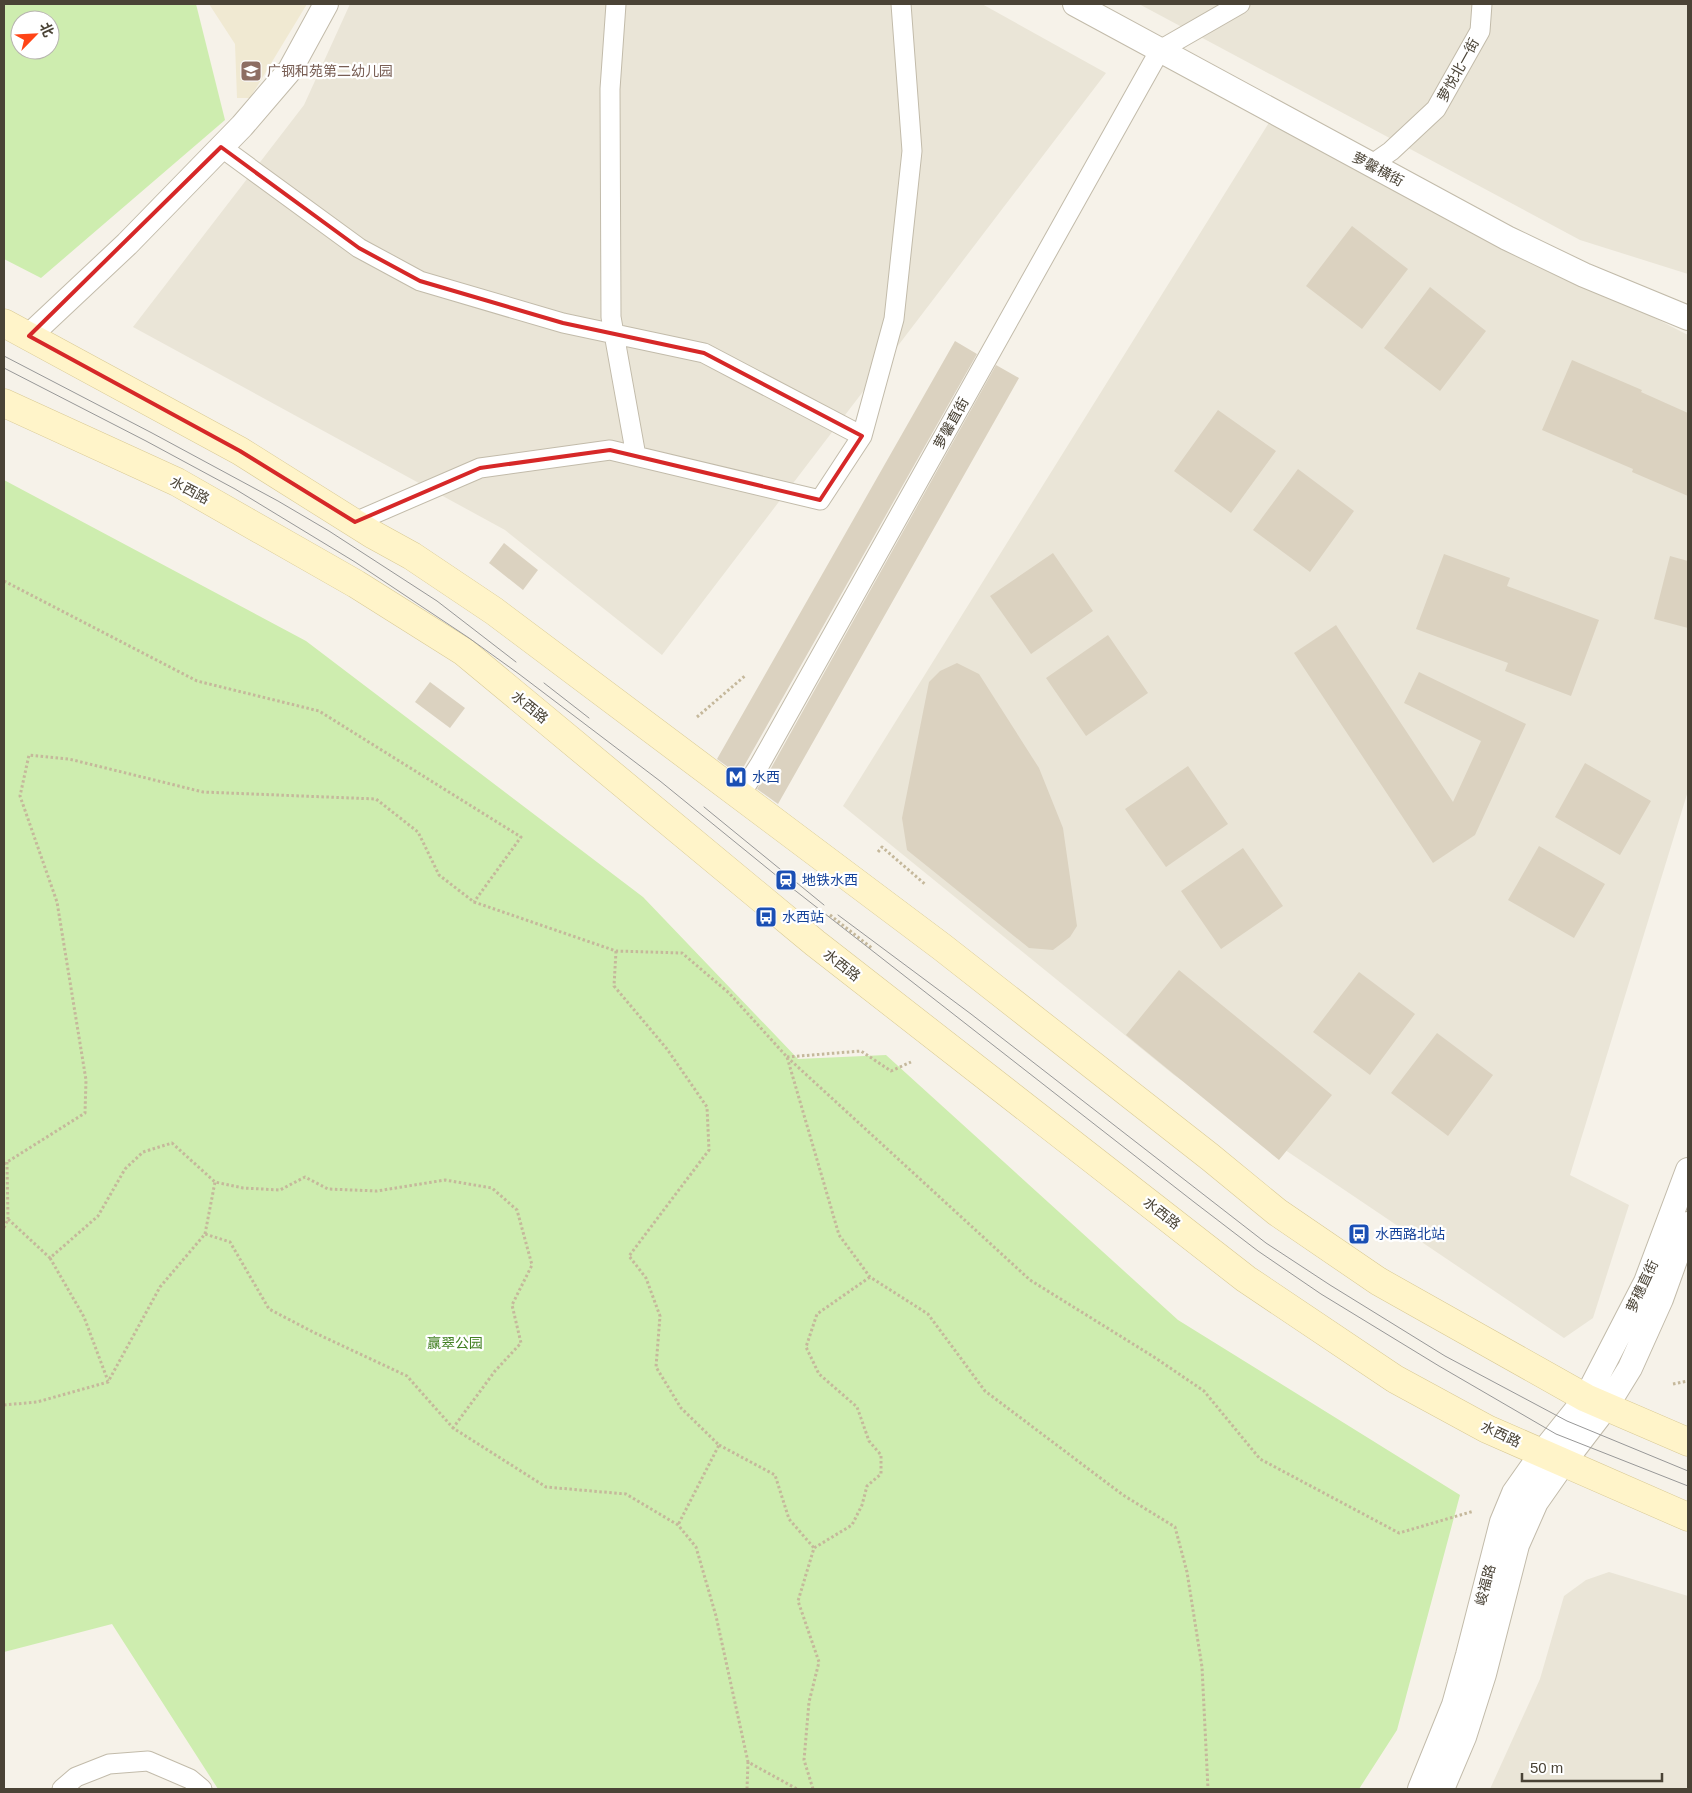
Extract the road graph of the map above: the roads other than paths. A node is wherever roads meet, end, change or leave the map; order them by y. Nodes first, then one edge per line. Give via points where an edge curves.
1 (326, 4) edge
2 (616, 4) edge
3 (901, 4) edge
4 (1075, 4) edge
5 (1240, 4) edge
6 (1482, 4) edge
7 (1160, 50) junction
8 (221, 147) junction
9 (1371, 165) junction
10 (1688, 318) edge
11 (4, 324) edge
12 (614, 334) junction
13 (28, 336) junction
14 (4, 403) edge
15 (862, 436) junction
16 (636, 456) junction
17 (355, 522) junction
18 (740, 795) junction
19 (1688, 1170) edge
20 (1688, 1224) edge
21 (1596, 1402) junction
22 (1688, 1442) edge
23 (1553, 1458) junction
24 (1688, 1517) edge
25 (62, 1789) edge
26 (202, 1789) edge
27 (1420, 1789) edge
28 (1442, 1789) edge

1 - 8 street via 290,70
2 - 12 street via 610,89 611,317
3 - 15 street via 912,151 894,319
4 - 7 street, 萝馨横街
5 - 7 street
6 - 9 street, 萝悦北一街 via 1480,31 1436,110
7 - 9 street, 萝馨横街
7 - 18 street, 萝馨直街
8 - 12 street via 359,248 420,280 563,323
8 - 13 street via 127,244
9 - 10 street, 萝馨横街 via 1544,257
11 - 13 main road
12 - 15 street via 704,353
12 - 16 street
13 - 17 main road via 240,451
14 - 23 main road, 水西路 via 177,482 356,584 464,652 815,943 1246,1279 1395,1379 1487,1429
15 - 16 street via 820,500
16 - 17 street via 610,450 480,468
17 - 18 main road via 494,611
18 - 21 main road via 950,953 1277,1212 1378,1282
19 - 21 street, 萝穗直街
20 - 21 street, 萝穗直街 via 1661,1299 1630,1368
21 - 22 main road
21 - 23 street, 峻福路
23 - 24 main road, 水西路
23 - 27 street, 峻福路 via 1514,1493 1502,1522 1454,1705
23 - 28 street, 峻福路 via 1517,1545 1484,1674
25 - 26 street via 76,1778 109,1764 148,1761 190,1779

